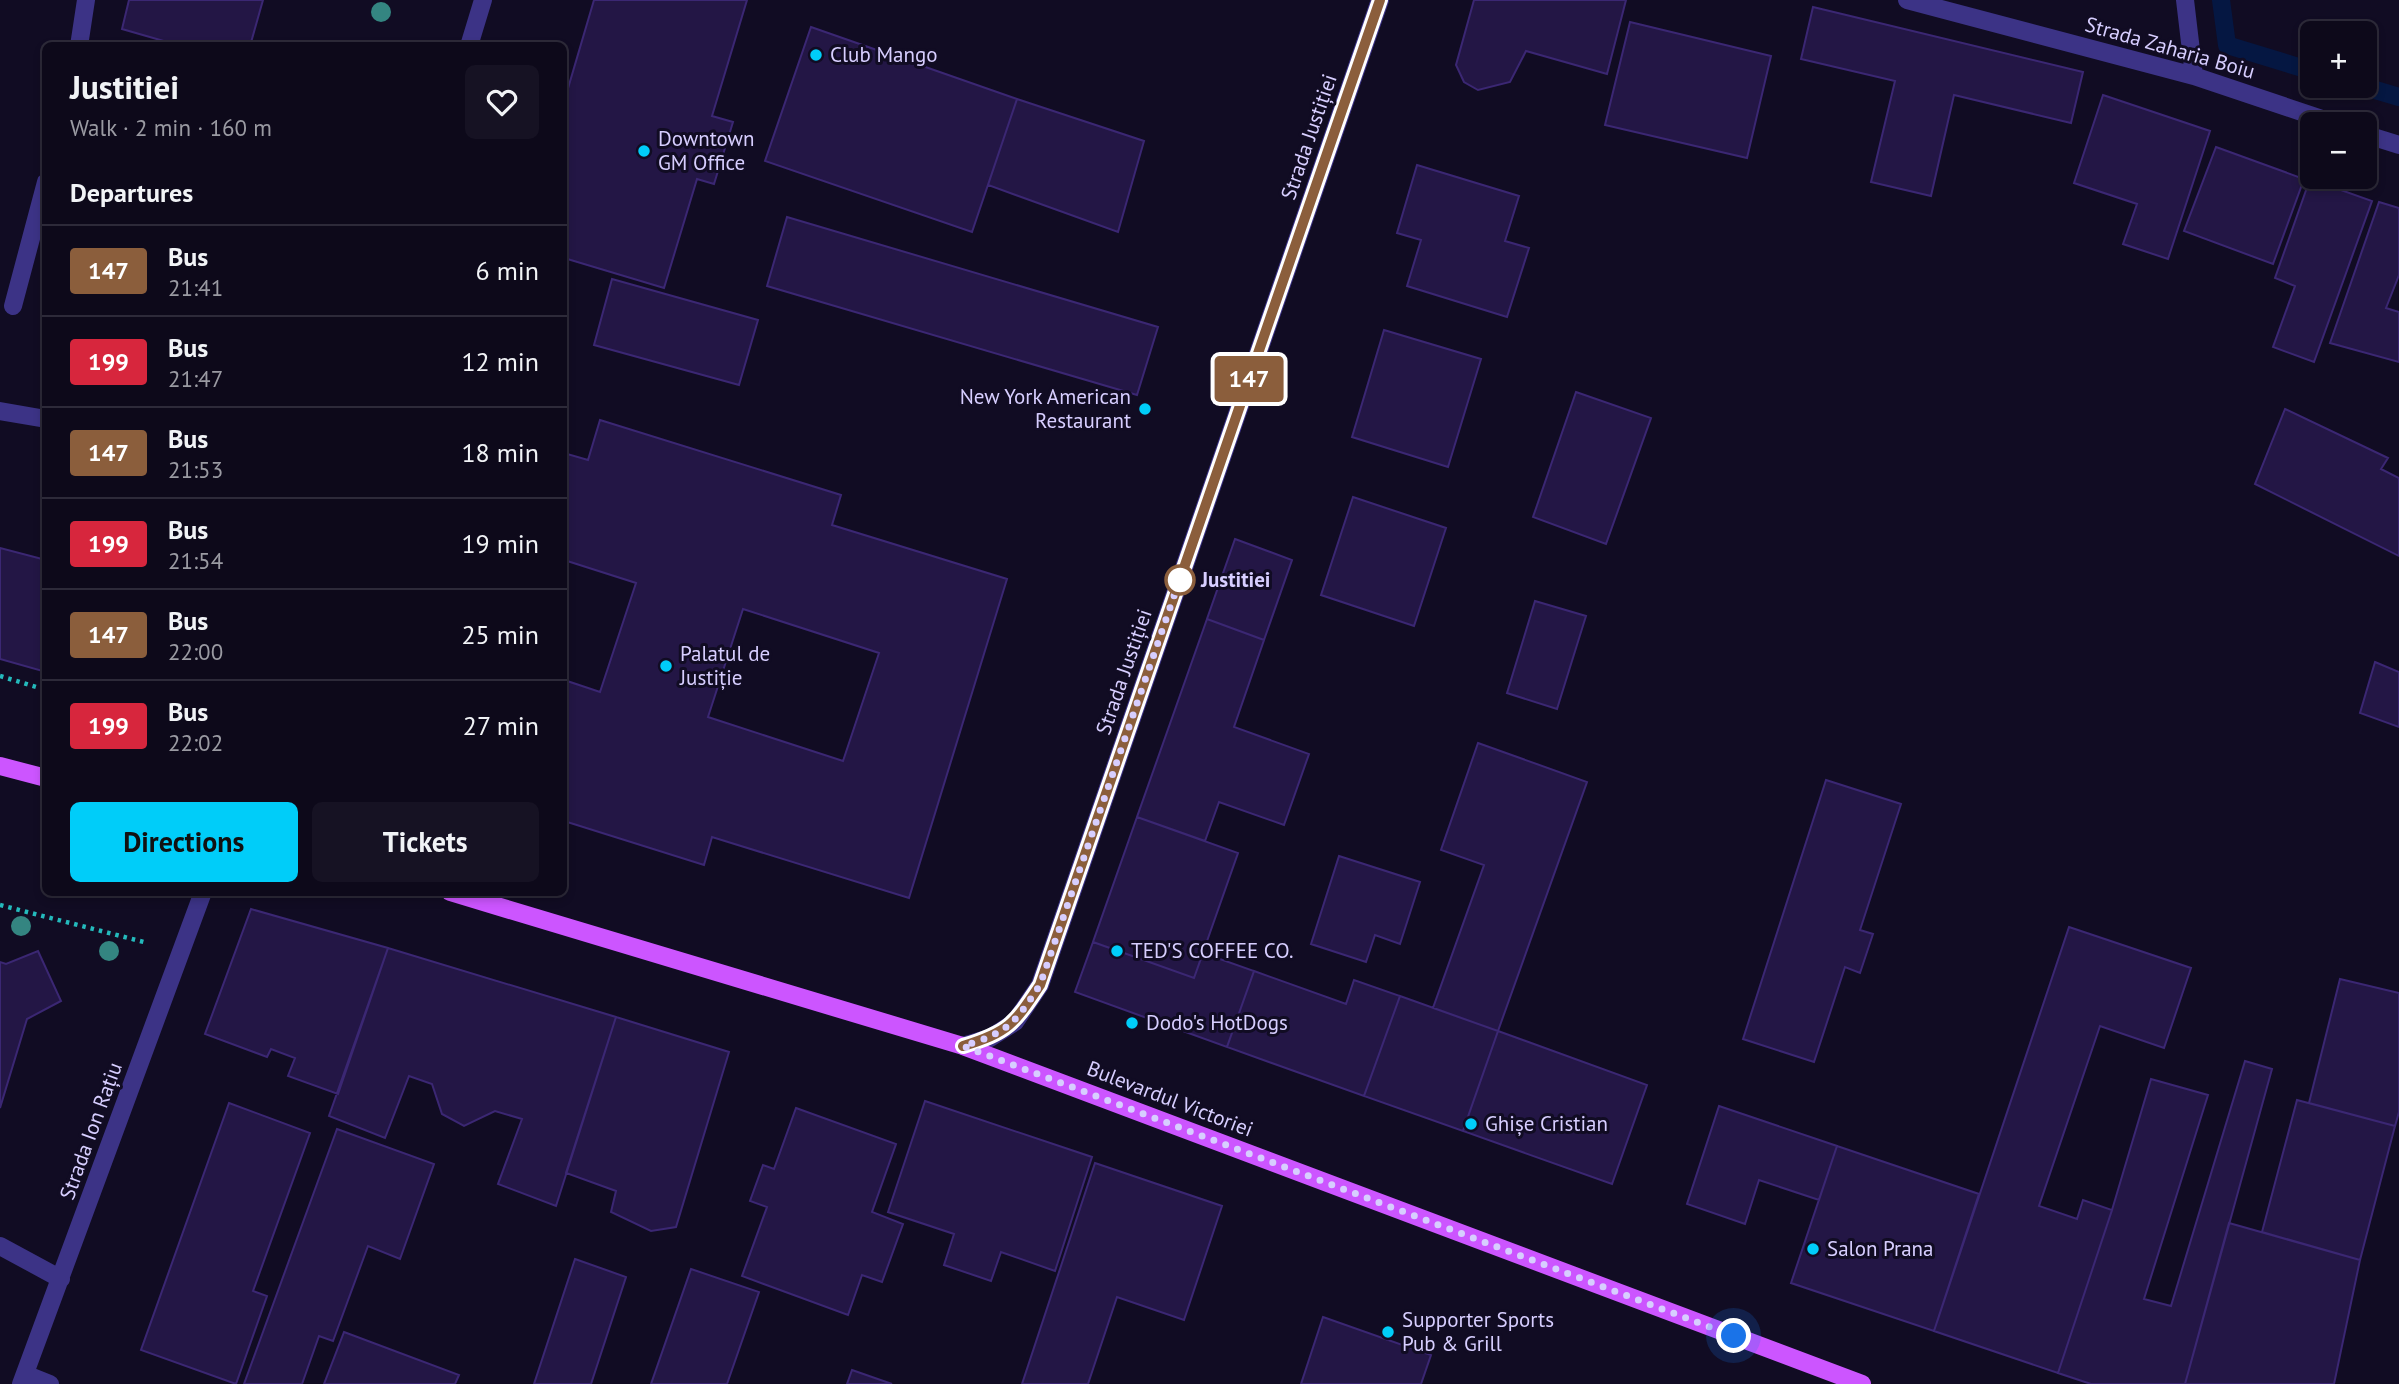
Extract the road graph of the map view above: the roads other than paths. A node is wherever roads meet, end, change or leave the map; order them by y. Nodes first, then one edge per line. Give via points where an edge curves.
1 (86, 0) edge
2 (483, 0) edge
3 (1380, 0) edge
4 (1908, 0) edge
5 (2185, 0) edge
6 (80, 42) edge
7 (470, 42) edge
8 (2194, 76) junction
9 (2301, 112) edge
10 (2377, 138) edge
11 (2399, 145) edge
12 (42, 197) edge
13 (13, 306) dead end
14 (0, 411) edge
15 (42, 418) edge
16 (0, 766) edge
17 (42, 777) edge
18 (202, 896) edge
19 (463, 896) edge
20 (963, 1046) junction
21 (0, 1246) edge
22 (61, 1279) junction
23 (23, 1379) edge
24 (50, 1384) edge
25 (1862, 1384) edge

1 - 6 street
2 - 7 street
3 - 20 street, Strada Justiției via 1040,985 1015,1022 990,1038
4 - 8 street, Strada Zaharia Boiu
5 - 8 street
8 - 9 street, Strada Zaharia Boiu
10 - 11 street
12 - 13 street
14 - 15 street
16 - 17 main road
18 - 22 street, Strada Ion Rațiu
19 - 20 main road, Bulevardul Victoriei
20 - 25 main road, Bulevardul Victoriei
21 - 22 street
22 - 23 street, Strada Ion Rațiu
23 - 24 street

